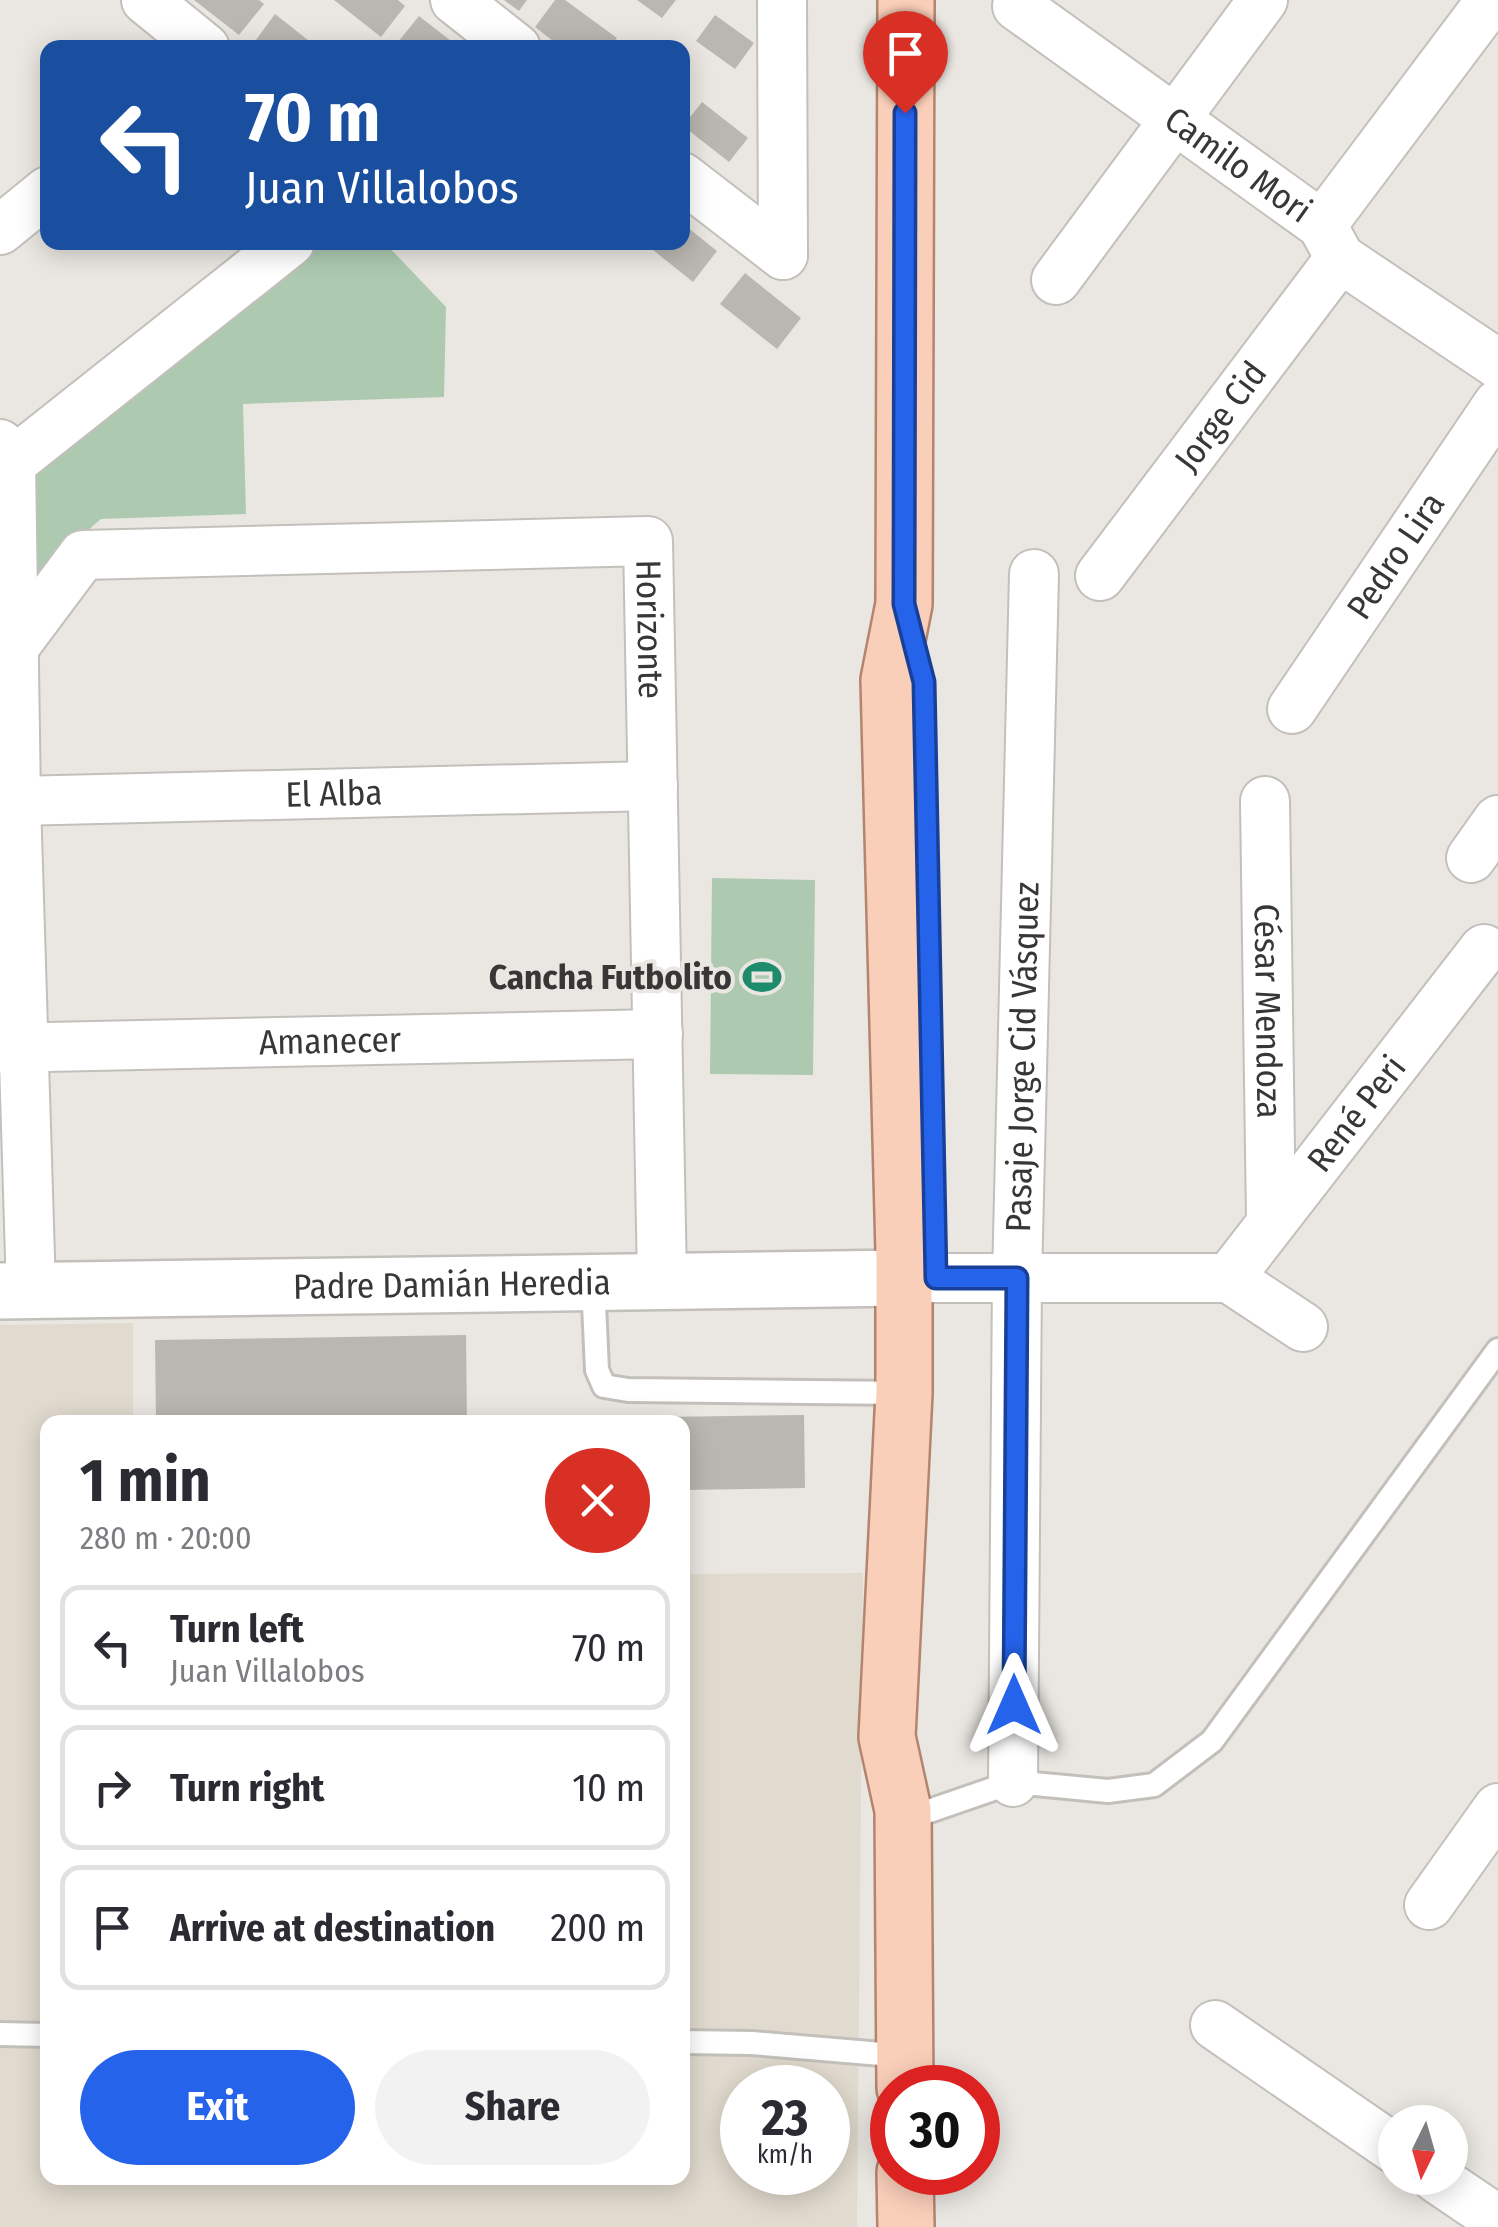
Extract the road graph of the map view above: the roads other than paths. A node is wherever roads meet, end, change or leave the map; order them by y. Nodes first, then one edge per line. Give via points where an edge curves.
1 (146, 0) edge
2 (455, 0) edge
3 (906, 0) edge
4 (1263, 0) edge
5 (1491, 0) edge
6 (1020, 3) edge
7 (777, 4) edge
8 (196, 40) edge
9 (506, 40) edge
10 (1175, 120) junction
11 (690, 183) edge
12 (40, 197) edge
13 (0, 230) edge
14 (1331, 242) junction
15 (279, 250) edge
16 (1056, 280) dead end
17 (1498, 363) edge
18 (1498, 404) edge
19 (4, 459) edge
20 (1034, 574) dead end
21 (1100, 576) dead end
22 (12, 650) junction
23 (1292, 709) dead end
24 (652, 786) junction
25 (16, 801) junction
26 (1266, 801) dead end
27 (1498, 820) edge
28 (1470, 858) dead end
29 (1484, 949) dead end
30 (658, 1034) junction
31 (12, 1048) edge
32 (1271, 1220) junction
33 (919, 1278) junction
34 (1017, 1278) junction
35 (1229, 1278) junction
36 (662, 1280) junction
37 (592, 1282) junction
38 (16, 1290) edge
39 (1303, 1326) dead end
40 (1498, 1350) edge
41 (904, 1392) junction
42 (1013, 1782) junction
43 (1498, 1808) edge
44 (903, 1815) junction
45 (1430, 1905) dead end
46 (1215, 2025) dead end
47 (0, 2034) edge
48 (40, 2035) edge
49 (690, 2042) edge
50 (870, 2065) edge
51 (905, 2065) edge
52 (1378, 2137) edge
53 (906, 2195) edge
54 (1461, 2195) edge
55 (1498, 2220) edge
56 (906, 2227) edge

1 - 8 street
2 - 9 street
3 - 33 main road via 904,604 889,680
4 - 10 street
5 - 14 street, Jorge Cid
6 - 10 street, Camilo Mori
7 - 11 street via 783,255
10 - 14 street, Camilo Mori
10 - 16 street
12 - 13 street
14 - 17 street, Camilo Mori
14 - 21 street, Jorge Cid
15 - 19 street
18 - 23 street, Pedro Lira
19 - 22 street
20 - 34 street, Pasaje Jorge Cid Vásquez
22 - 24 street, Horizonte via 83,555 648,541
22 - 25 street
24 - 25 street, El Alba
24 - 30 street, Horizonte
25 - 31 street
26 - 32 street, César Mendoza
27 - 28 street
29 - 32 street, René Peri
30 - 31 street, Amanecer
30 - 36 street, Horizonte
31 - 38 street
32 - 35 street, René Peri
33 - 34 street
33 - 36 street, Padre Damián Heredia
33 - 41 main road
33 - 44 main road via 924,1735
34 - 35 street
34 - 42 street, Pasaje Jorge Cid Vásquez
35 - 39 street
36 - 37 street, Padre Damián Heredia
37 - 38 street, Padre Damián Heredia
37 - 41 lane via 597,1370 604,1386
40 - 42 lane via 1212,1741 1154,1785 1108,1790
41 - 44 main road via 887,1737
42 - 44 lane
43 - 45 street
44 - 51 main road
46 - 52 street
47 - 48 lane
49 - 50 lane via 752,2043
53 - 56 main road
54 - 55 street

